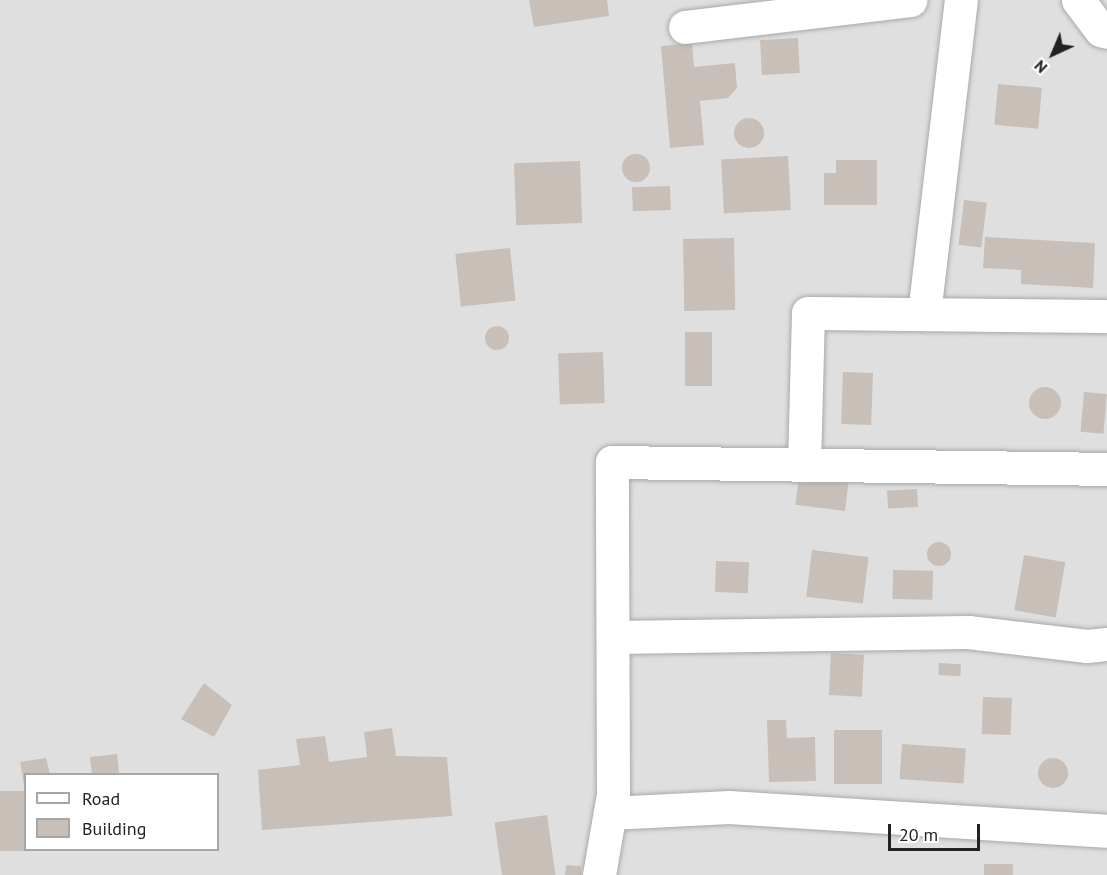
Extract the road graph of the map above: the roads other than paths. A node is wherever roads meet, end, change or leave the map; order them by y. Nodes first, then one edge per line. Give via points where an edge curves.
1 (910, 0) edge
2 (961, 0) edge
3 (1078, 0) edge
4 (685, 27) dead end
5 (1107, 32) edge
6 (924, 314) junction
7 (1107, 316) edge
8 (804, 465) junction
9 (1107, 469) edge
10 (613, 637) junction
11 (1107, 644) edge
12 (610, 813) junction
13 (1107, 831) edge
14 (599, 875) edge

1 - 4 street
2 - 6 street
3 - 5 street via 1101,30
6 - 7 street
6 - 8 street via 808,313
8 - 9 street
8 - 10 street via 612,462
10 - 11 street via 968,632 1087,646
10 - 12 street
12 - 13 street via 729,807
12 - 14 street

